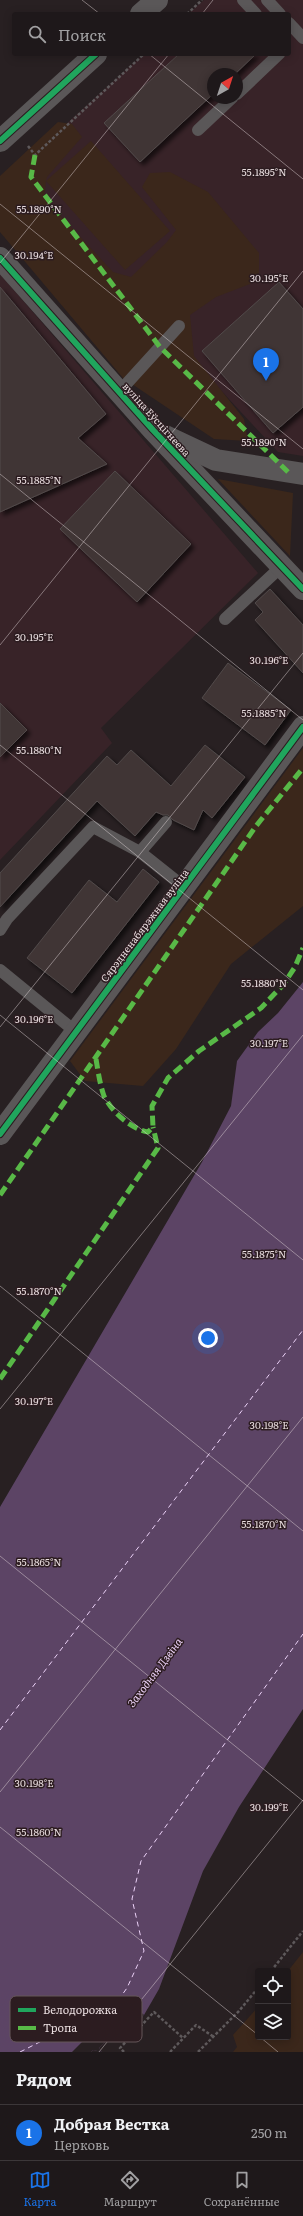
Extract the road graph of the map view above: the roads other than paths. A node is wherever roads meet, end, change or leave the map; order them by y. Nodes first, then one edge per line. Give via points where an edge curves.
1 (157, 0) edge
2 (243, 0) edge
3 (267, 0) edge
4 (143, 12) edge
5 (254, 12) edge
6 (278, 12) edge
7 (291, 25) edge
8 (303, 38) edge
9 (94, 56) edge
10 (277, 56) edge
11 (243, 88) edge
12 (226, 104) edge
13 (198, 130) dead end
14 (7, 135) edge
15 (0, 258) edge
16 (180, 326) dead end
17 (118, 392) junction
18 (152, 430) junction
19 (303, 474) edge
20 (282, 566) junction
21 (303, 589) edge
22 (225, 619) dead end
23 (303, 727) edge
24 (166, 822) dead end
25 (140, 852) junction
26 (184, 887) junction
27 (0, 930) edge
28 (0, 970) edge
29 (76, 1032) junction
30 (0, 1134) edge

1 - 4 street
2 - 5 lane
3 - 6 lane
7 - 8 lane
9 - 14 street
10 - 11 lane
12 - 13 lane
15 - 17 street, вуліца Еўсцігнеева
16 - 17 lane
17 - 18 street, вуліца Еўсцігнеева
18 - 19 street via 216,460
18 - 20 street, вуліца Еўсцігнеева
20 - 21 street, вуліца Еўсцігнеева
20 - 22 lane
23 - 26 street, Сярэдненабярэжная вуліца
24 - 25 lane
25 - 26 lane
25 - 27 lane via 93,827 7,918
26 - 29 street, Сярэдненабярэжная вуліца
28 - 29 lane
29 - 30 street, Сярэдненабярэжная вуліца

